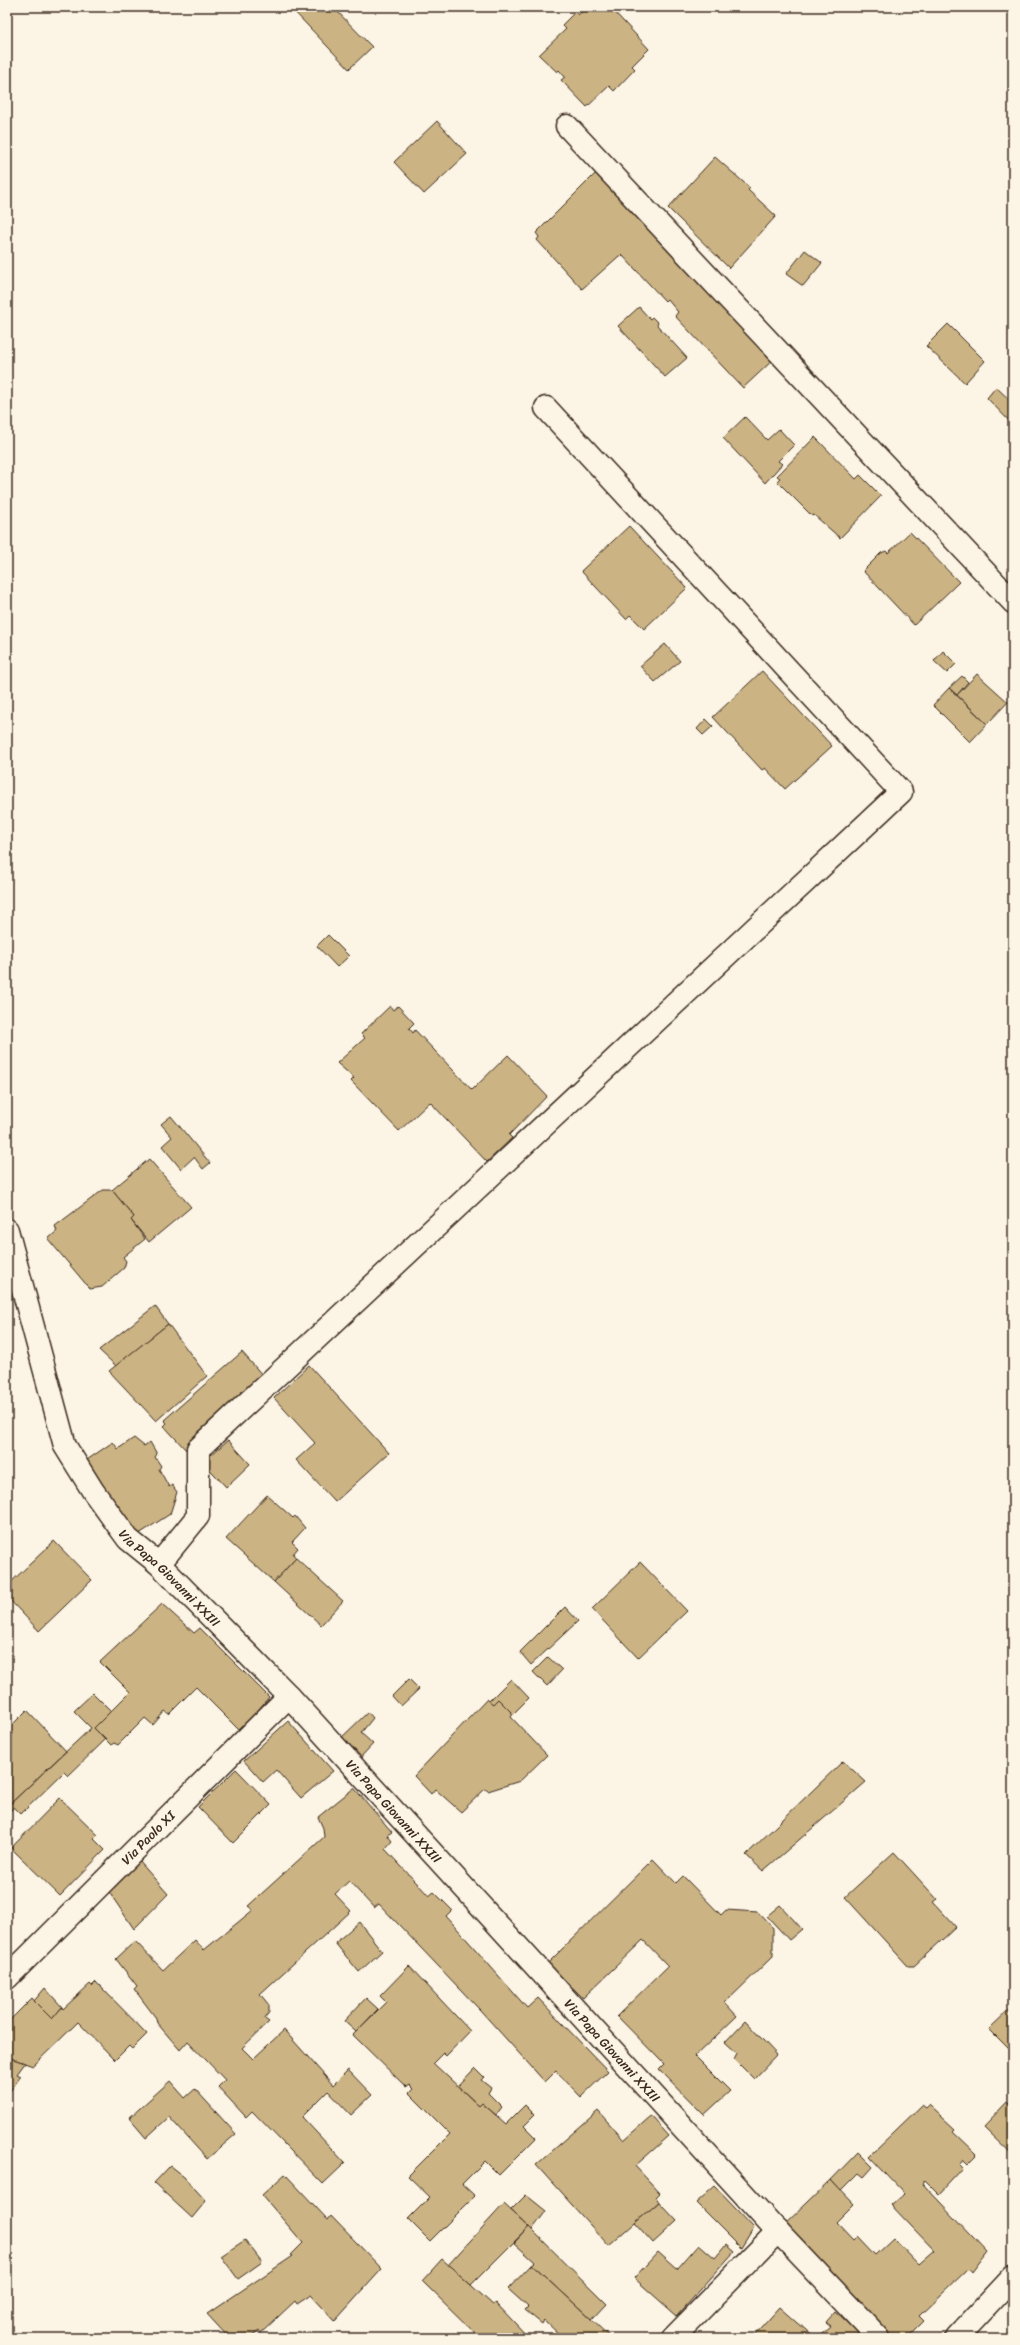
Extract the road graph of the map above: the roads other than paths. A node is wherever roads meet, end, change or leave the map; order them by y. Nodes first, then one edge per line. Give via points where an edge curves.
1 (568, 126) dead end
2 (546, 408) dead end
3 (1013, 602) edge
4 (7, 1230) edge
5 (159, 1564) junction
6 (289, 1696) junction
7 (7, 1978) edge
8 (778, 2231) junction
9 (1013, 2277) edge
10 (674, 2338) edge
11 (879, 2338) edge
12 (956, 2338) edge

1 - 3 street
2 - 5 street via 901,792 198,1449 198,1516
4 - 5 street, Via Papa Giovanni XXIII via 65,1446 93,1491 128,1539
5 - 6 street, Via Papa Giovanni XXIII
6 - 7 street, Via Paolo XI
6 - 8 street, Via Papa Giovanni XXIII
8 - 10 street
8 - 11 street, Via Papa Giovanni XXIII
9 - 12 street

